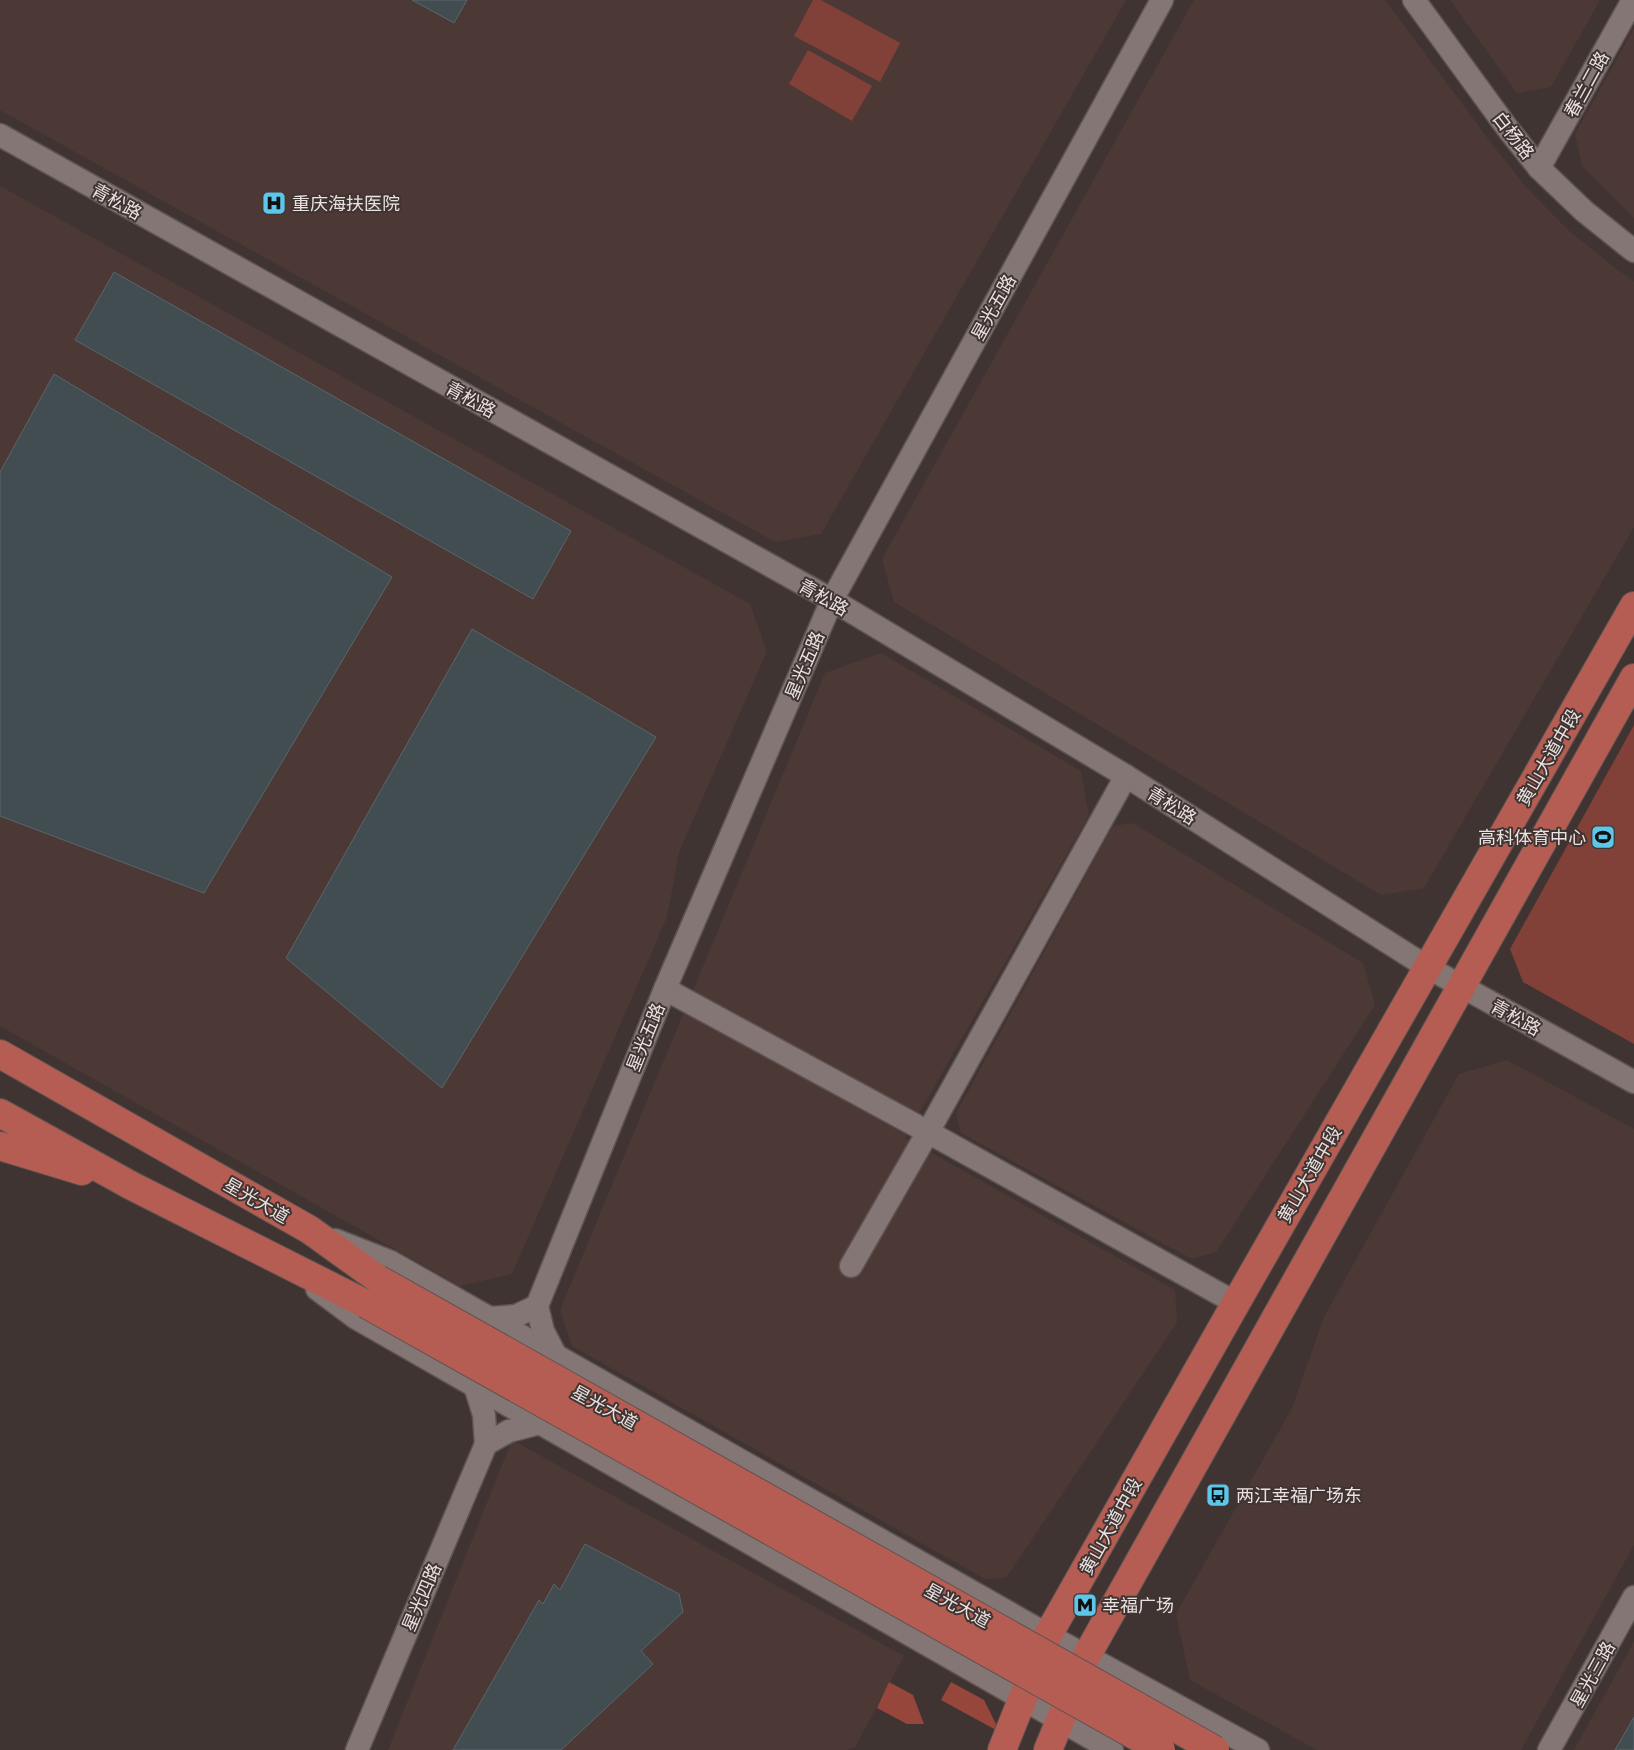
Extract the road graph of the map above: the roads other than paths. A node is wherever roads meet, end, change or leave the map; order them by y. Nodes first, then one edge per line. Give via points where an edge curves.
1 (1162, 0) edge
2 (1414, 0) edge
3 (1633, 0) edge
4 (0, 135) edge
5 (1540, 168) junction
6 (1634, 251) edge
7 (832, 600) junction
8 (1634, 606) edge
9 (1634, 678) edge
10 (1126, 776) junction
11 (1428, 967) junction
12 (1460, 986) junction
13 (665, 989) junction
14 (0, 1054) edge
15 (1634, 1082) edge
16 (0, 1112) edge
17 (928, 1132) junction
18 (0, 1146) edge
19 (132, 1186) junction
20 (310, 1230) junction
21 (280, 1262) junction
22 (852, 1266) dead end
23 (1236, 1303) junction
24 (537, 1306) junction
25 (490, 1318) junction
26 (556, 1356) junction
27 (475, 1386) junction
28 (540, 1423) junction
29 (486, 1444) junction
30 (1634, 1597) edge
31 (1048, 1635) junction
32 (1086, 1657) junction
33 (1022, 1700) junction
34 (1060, 1721) junction
35 (357, 1750) edge
36 (1002, 1750) edge
37 (1048, 1750) edge
38 (1112, 1750) edge
39 (1161, 1750) edge
40 (1215, 1750) edge
41 (1258, 1750) edge
42 (1549, 1750) edge

1 - 7 street, 星光五路
2 - 5 street, 白杨路
3 - 5 street, 春兰二路
4 - 7 street, 青松路
5 - 6 street, 白杨路
7 - 10 street, 青松路
7 - 13 street, 星光五路
8 - 11 main road, 黄山大道中段
9 - 12 main road, 黄山大道中段
10 - 11 street, 青松路
10 - 17 street
11 - 12 street, 青松路
11 - 23 main road, 黄山大道中段
12 - 15 street, 青松路
12 - 32 main road, 黄山大道中段
13 - 17 street
13 - 24 street, 星光五路
14 - 20 main road, 星光大道
16 - 19 main road, 星光大道
17 - 22 street
17 - 23 street
18 - 19 main road
19 - 21 main road, 星光大道
20 - 25 street via 391,1262
20 - 40 main road, 星光大道, bridge via 378,1279
21 - 27 street via 356,1318
21 - 39 main road, 星光大道, bridge via 366,1304
23 - 31 main road, 黄山大道中段
24 - 25 street via 516,1316
24 - 26 street via 543,1332
25 - 26 street
26 - 31 street
27 - 28 street
27 - 29 street via 484,1415
28 - 29 street via 509,1430
28 - 33 street
29 - 35 street, 星光四路
30 - 42 street, 星光三路
31 - 32 street
31 - 33 main road, 黄山大道中段
32 - 34 main road, 黄山大道中段
32 - 41 street
33 - 34 street
33 - 36 main road, 黄山大道中段
34 - 37 main road, 黄山大道中段
34 - 38 street

